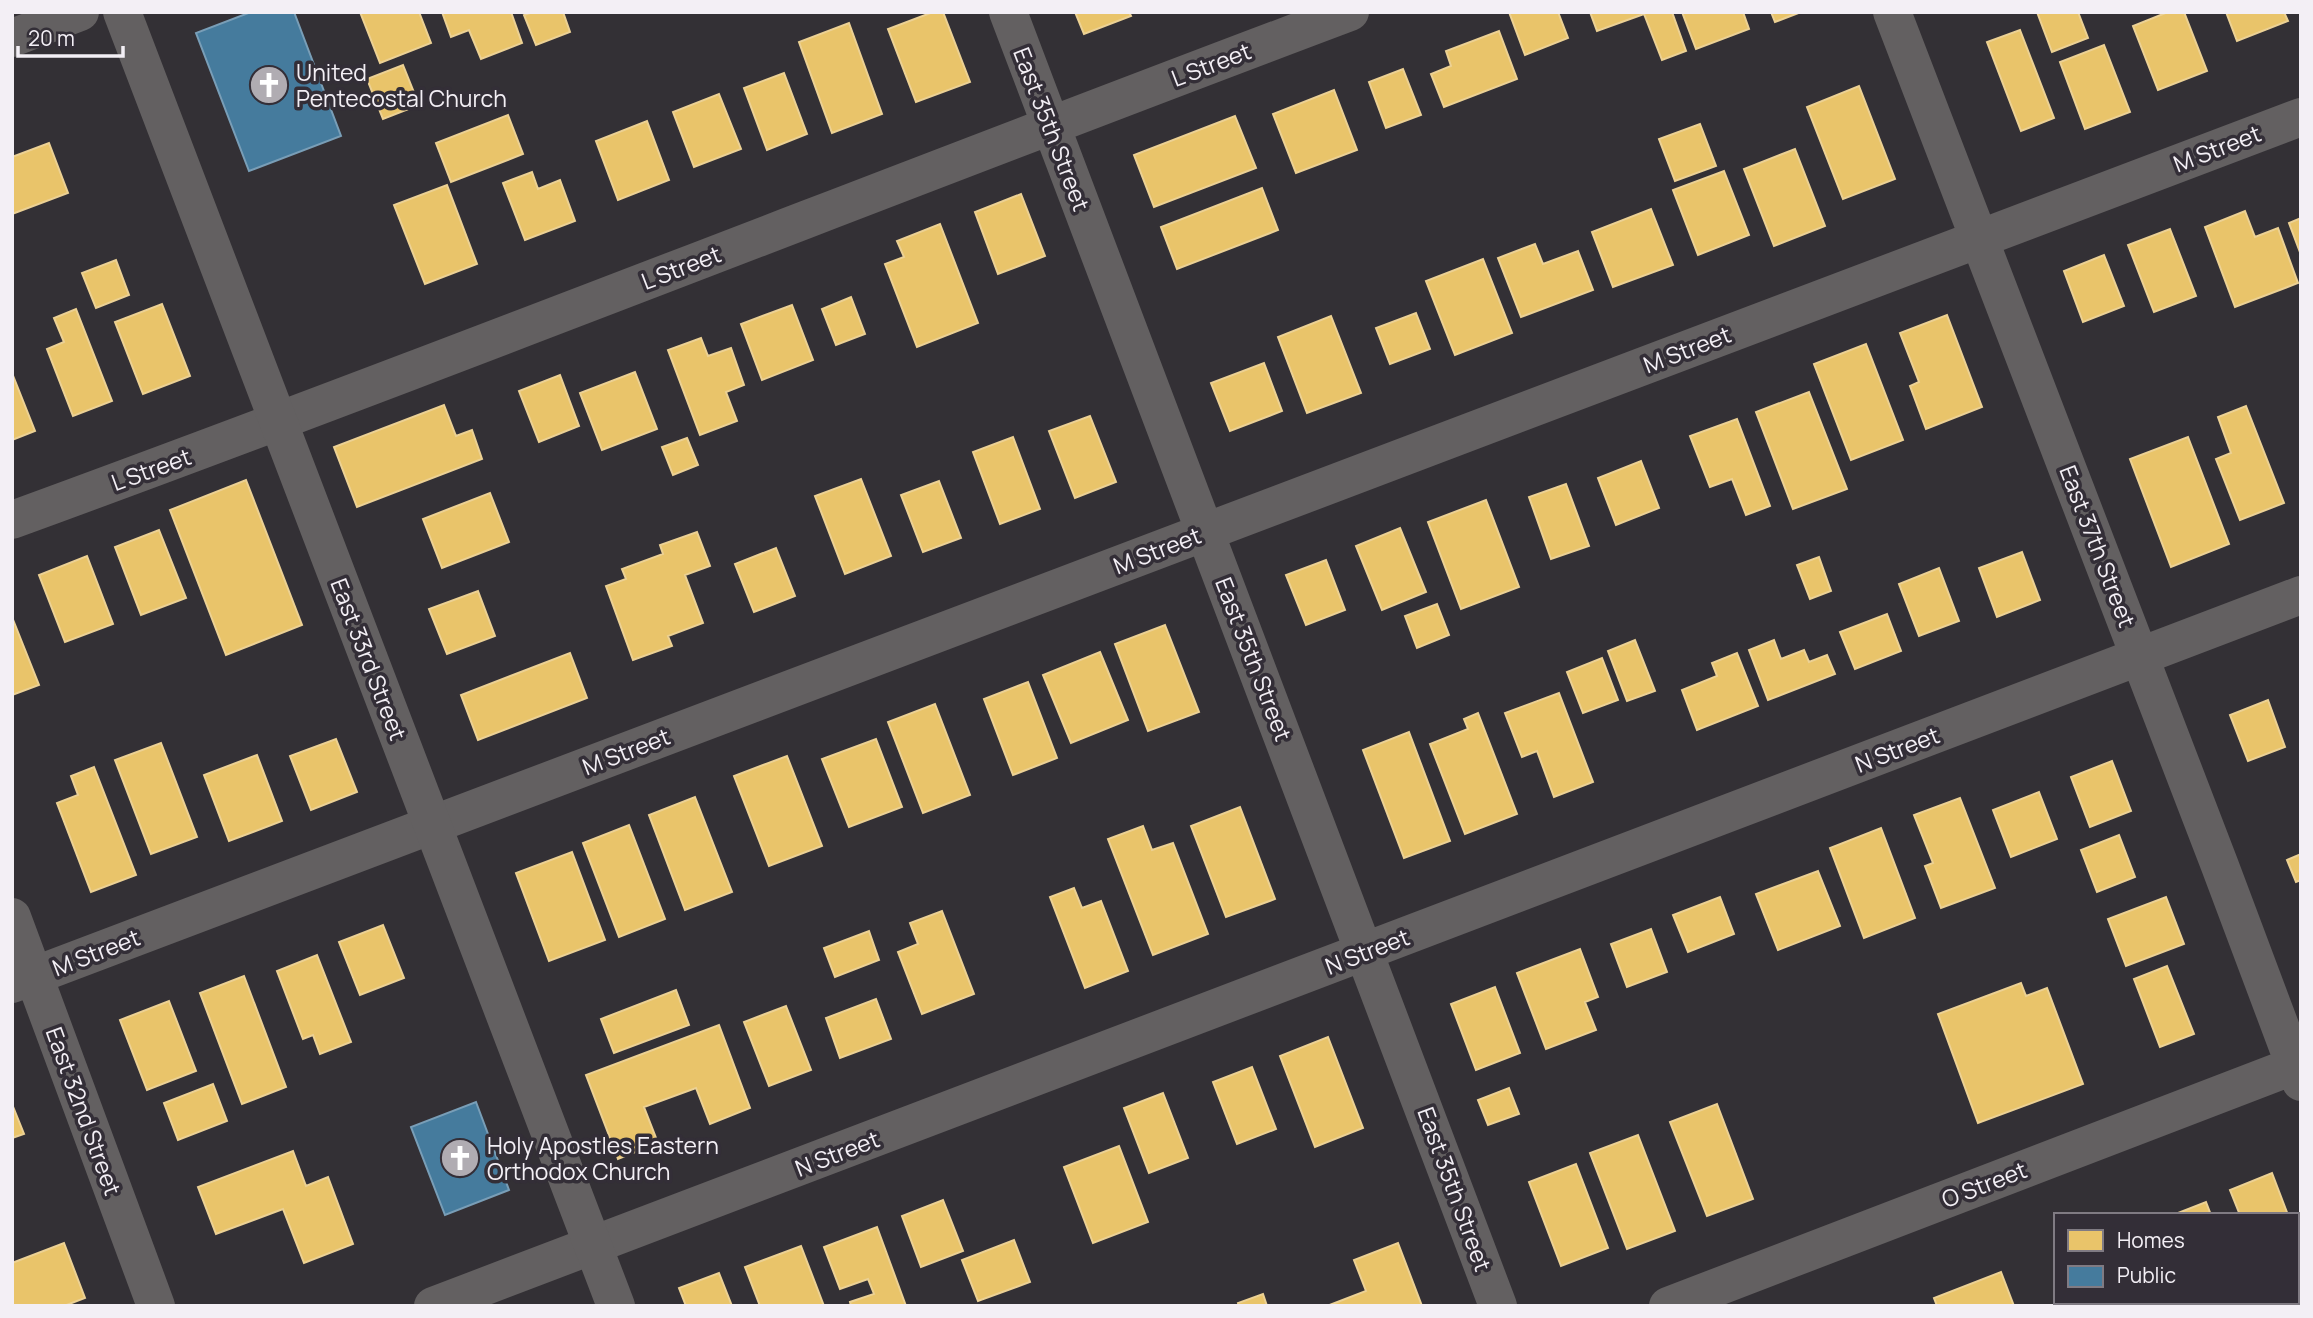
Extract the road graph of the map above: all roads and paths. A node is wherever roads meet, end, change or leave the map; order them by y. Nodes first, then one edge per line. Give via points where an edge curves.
1 (80, 12) edge
2 (122, 12) edge
3 (1008, 12) edge
4 (1350, 12) edge
5 (1892, 12) edge
6 (12, 38) edge
7 (2301, 117) edge
8 (1051, 125) junction
9 (1979, 239) junction
10 (279, 422) junction
11 (12, 520) edge
12 (1206, 532) junction
13 (2301, 596) edge
14 (2140, 657) junction
15 (432, 825) junction
16 (12, 917) edge
17 (1365, 951) junction
18 (23, 980) edge
19 (2299, 1070) edge
20 (593, 1246) junction
21 (156, 1306) edge
22 (433, 1306) edge
23 (616, 1306) edge
24 (1498, 1306) edge
25 (1668, 1306) edge

1 - 6 street
2 - 10 street, East 33rd Street
3 - 8 street, East 35th Street
4 - 8 street, L Street
5 - 9 street, East 37th Street
7 - 9 street, M Street
8 - 10 street, L Street
8 - 12 street, East 35th Street
9 - 12 street, M Street
9 - 14 street, East 37th Street
10 - 11 street, L Street
10 - 15 street, East 33rd Street
12 - 15 street, M Street
12 - 17 street, East 35th Street
13 - 14 street, N Street
14 - 17 street, N Street
14 - 19 street, East 37th Street
15 - 18 street, M Street
15 - 20 street, East 33rd Street
16 - 18 street, East 32nd Street
17 - 20 street, N Street
17 - 24 street, East 35th Street
18 - 21 street, East 32nd Street
19 - 25 street, O Street
20 - 22 street, N Street
20 - 23 street, East 33rd Street

